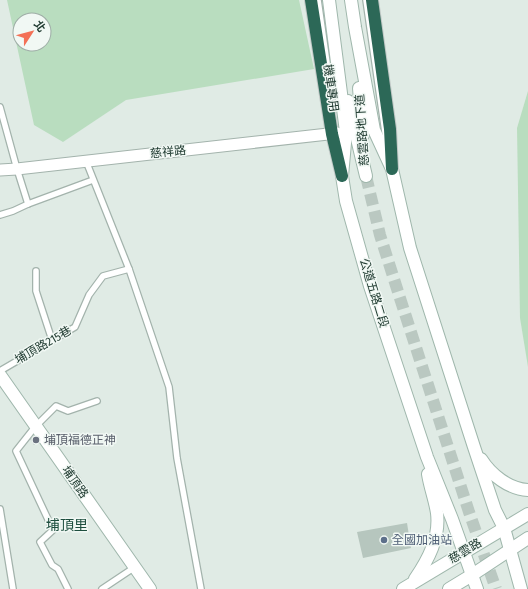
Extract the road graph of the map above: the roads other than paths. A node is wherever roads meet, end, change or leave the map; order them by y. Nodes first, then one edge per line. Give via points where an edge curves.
1 (311, 0) edge
2 (318, 0) edge
3 (329, 0) edge
4 (351, 0) edge
5 (366, 0) edge
6 (372, 0) edge
7 (332, 27) junction
8 (354, 27) junction
9 (0, 108) edge
10 (334, 134) junction
11 (86, 161) junction
12 (17, 169) junction
13 (392, 169) junction
14 (0, 170) edge
15 (342, 176) junction
16 (93, 180) junction
17 (28, 204) junction
18 (0, 215) edge
19 (129, 269) junction
20 (36, 271) dead end
21 (52, 340) junction
22 (0, 371) edge
23 (0, 376) edge
24 (97, 401) dead end
25 (36, 427) junction
26 (474, 448) junction
27 (427, 457) junction
28 (528, 490) edge
29 (0, 509) edge
30 (528, 514) edge
31 (504, 528) junction
32 (528, 538) edge
33 (510, 550) junction
34 (464, 552) junction
35 (135, 567) junction
36 (472, 575) junction
37 (408, 586) edge
38 (13, 589) edge
39 (68, 589) edge
40 (102, 589) edge
41 (150, 589) edge
42 (201, 589) edge
43 (449, 589) edge
44 (477, 589) edge
45 (521, 589) edge

1 - 10 highway
2 - 10 lane, 機車專用
3 - 7 street, 公道五路二段
4 - 8 street
5 - 13 lane
6 - 13 highway via 390,129
7 - 8 street, 慈雲路地下道 via 366,176
7 - 15 street, 公道五路二段 via 346,132
8 - 13 street via 374,130
9 - 12 lane
10 - 11 street, 慈祥路
10 - 15 highway
11 - 12 street, 慈祥路
11 - 16 lane
12 - 14 street, 慈祥路
12 - 17 lane
13 - 26 street via 410,248
15 - 27 street, 公道五路二段 via 346,201 370,286
16 - 17 lane
16 - 19 lane
17 - 18 lane
19 - 21 lane, 埔頂路215巷 via 103,276 89,296 75,327
19 - 42 lane via 168,387 177,458
20 - 21 lane via 36,291
21 - 22 lane, 埔頂路215巷
23 - 25 street, 埔頂路
24 - 25 lane via 68,411 56,406
25 - 35 street, 埔頂路
25 - 39 lane via 16,451 52,530 40,542
26 - 28 street via 486,467 502,481 513,487
26 - 31 street via 495,510
27 - 34 street, 公道五路二段
27 - 37 street via 428,475 437,514 436,534 426,564
29 - 38 lane
30 - 31 street, 慈雲路
31 - 33 street
31 - 34 street, 慈雲路
32 - 33 street, 慈雲路
33 - 36 street, 慈雲路
33 - 45 street
34 - 36 street, 公道五路二段
34 - 37 street, 慈雲路
35 - 40 lane
35 - 41 street, 埔頂路
36 - 43 street, 慈雲路
36 - 44 street, 公道五路二段

